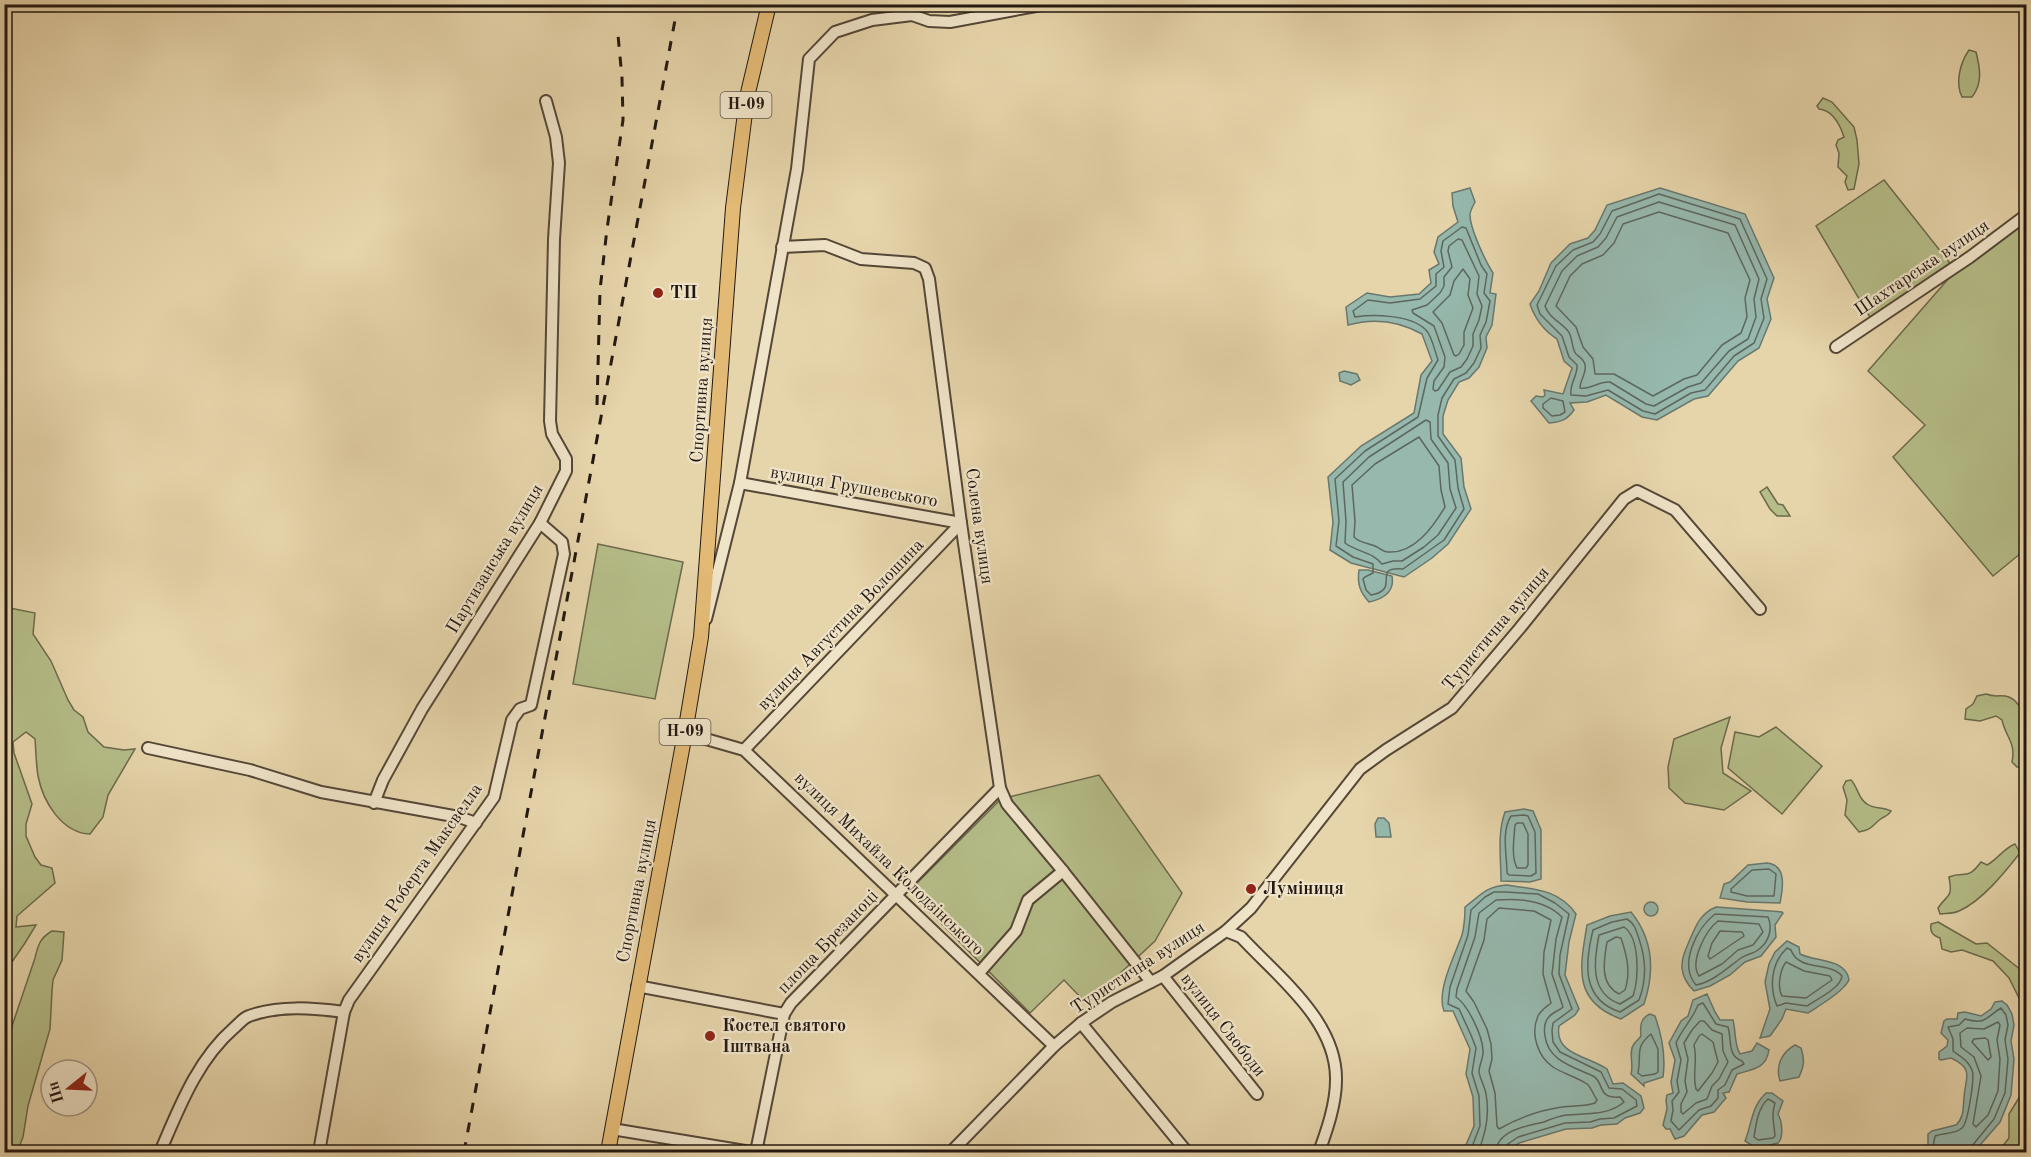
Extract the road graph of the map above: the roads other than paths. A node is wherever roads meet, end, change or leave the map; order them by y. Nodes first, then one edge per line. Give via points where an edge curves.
1 (769, 4) edge
2 (1047, 4) edge
3 (546, 101) dead end
4 (2026, 215) edge
5 (782, 247) junction
6 (1836, 347) dead end
7 (740, 483) junction
8 (540, 523) junction
9 (961, 523) junction
10 (1760, 609) dead end
11 (701, 637) junction
12 (685, 733) junction
13 (148, 748) dead end
14 (744, 750) junction
15 (1000, 788) junction
16 (374, 803) junction
17 (476, 823) junction
18 (1063, 871) junction
19 (897, 894) junction
20 (1226, 931) junction
21 (979, 973) junction
22 (1163, 976) junction
23 (1151, 982) junction
24 (638, 986) junction
25 (344, 1012) junction
26 (784, 1014) junction
27 (1081, 1023) junction
28 (1054, 1046) junction
29 (1257, 1094) dead end
30 (612, 1129) junction
31 (160, 1152) edge
32 (319, 1152) edge
33 (608, 1152) edge
34 (751, 1152) edge
35 (756, 1152) edge
36 (951, 1152) edge
37 (1187, 1152) edge
38 (1319, 1152) edge

1 - 11 main road, Спортивна вулиця / Н-09 via 747,97 733,208
2 - 5 street, Спортивна вулиця via 950,22 912,15 872,20 835,32 808,59 797,169
3 - 8 street, Партизанська вулиця via 559,163 550,421 552,434 566,459 566,471
4 - 6 street, Шахтарська вулиця
5 - 7 street, Спортивна вулиця
5 - 9 street, Солена вулиця via 825,245 861,259 914,263 925,268
7 - 9 street, вулиця Грушевського
7 - 11 street, Спортивна вулиця
8 - 16 street, Партизанська вулиця via 422,709
8 - 17 street, вулиця Роберта Максвелла via 562,542 564,554 531,705 520,708 512,720 494,797
9 - 14 street, вулиця Августина Волошина
9 - 15 street, Солена вулиця
10 - 20 street, Туристична вулиця via 1675,510 1637,491 1623,499 1452,708 1360,769 1251,908
11 - 12 main road, Спортивна вулиця / Н-09
12 - 14 street, вулиця Михайла Колодзінського
12 - 24 main road, Спортивна вулиця / Н-09
13 - 16 street
14 - 19 street, вулиця Михайла Колодзінського
15 - 18 street via 1007,804
15 - 19 street
16 - 17 street
17 - 25 street, вулиця Роберта Максвелла
18 - 21 street via 1028,900 1016,932
18 - 23 street
19 - 21 street, вулиця Михайла Колодзінського
19 - 26 street, площа Брезаноці
20 - 22 street, Туристична вулиця
20 - 38 street via 1241,937 1325,1031 1336,1080
21 - 28 street, вулиця Михайла Колодзінського
22 - 23 street, Туристична вулиця
22 - 29 street, вулиця Свободи
23 - 27 street, Туристична вулиця
24 - 26 street, площа Брезаноці
24 - 30 main road, Спортивна вулиця / Н-09
25 - 31 street via 280,1008 247,1017 218,1042 190,1084
25 - 32 street, вулиця Роберта Максвелла
26 - 35 street, площа Брезаноці
27 - 28 street, Туристична вулиця
27 - 37 street
28 - 36 street, Туристична вулиця
30 - 33 main road, Спортивна вулиця / Н-09
30 - 34 street

